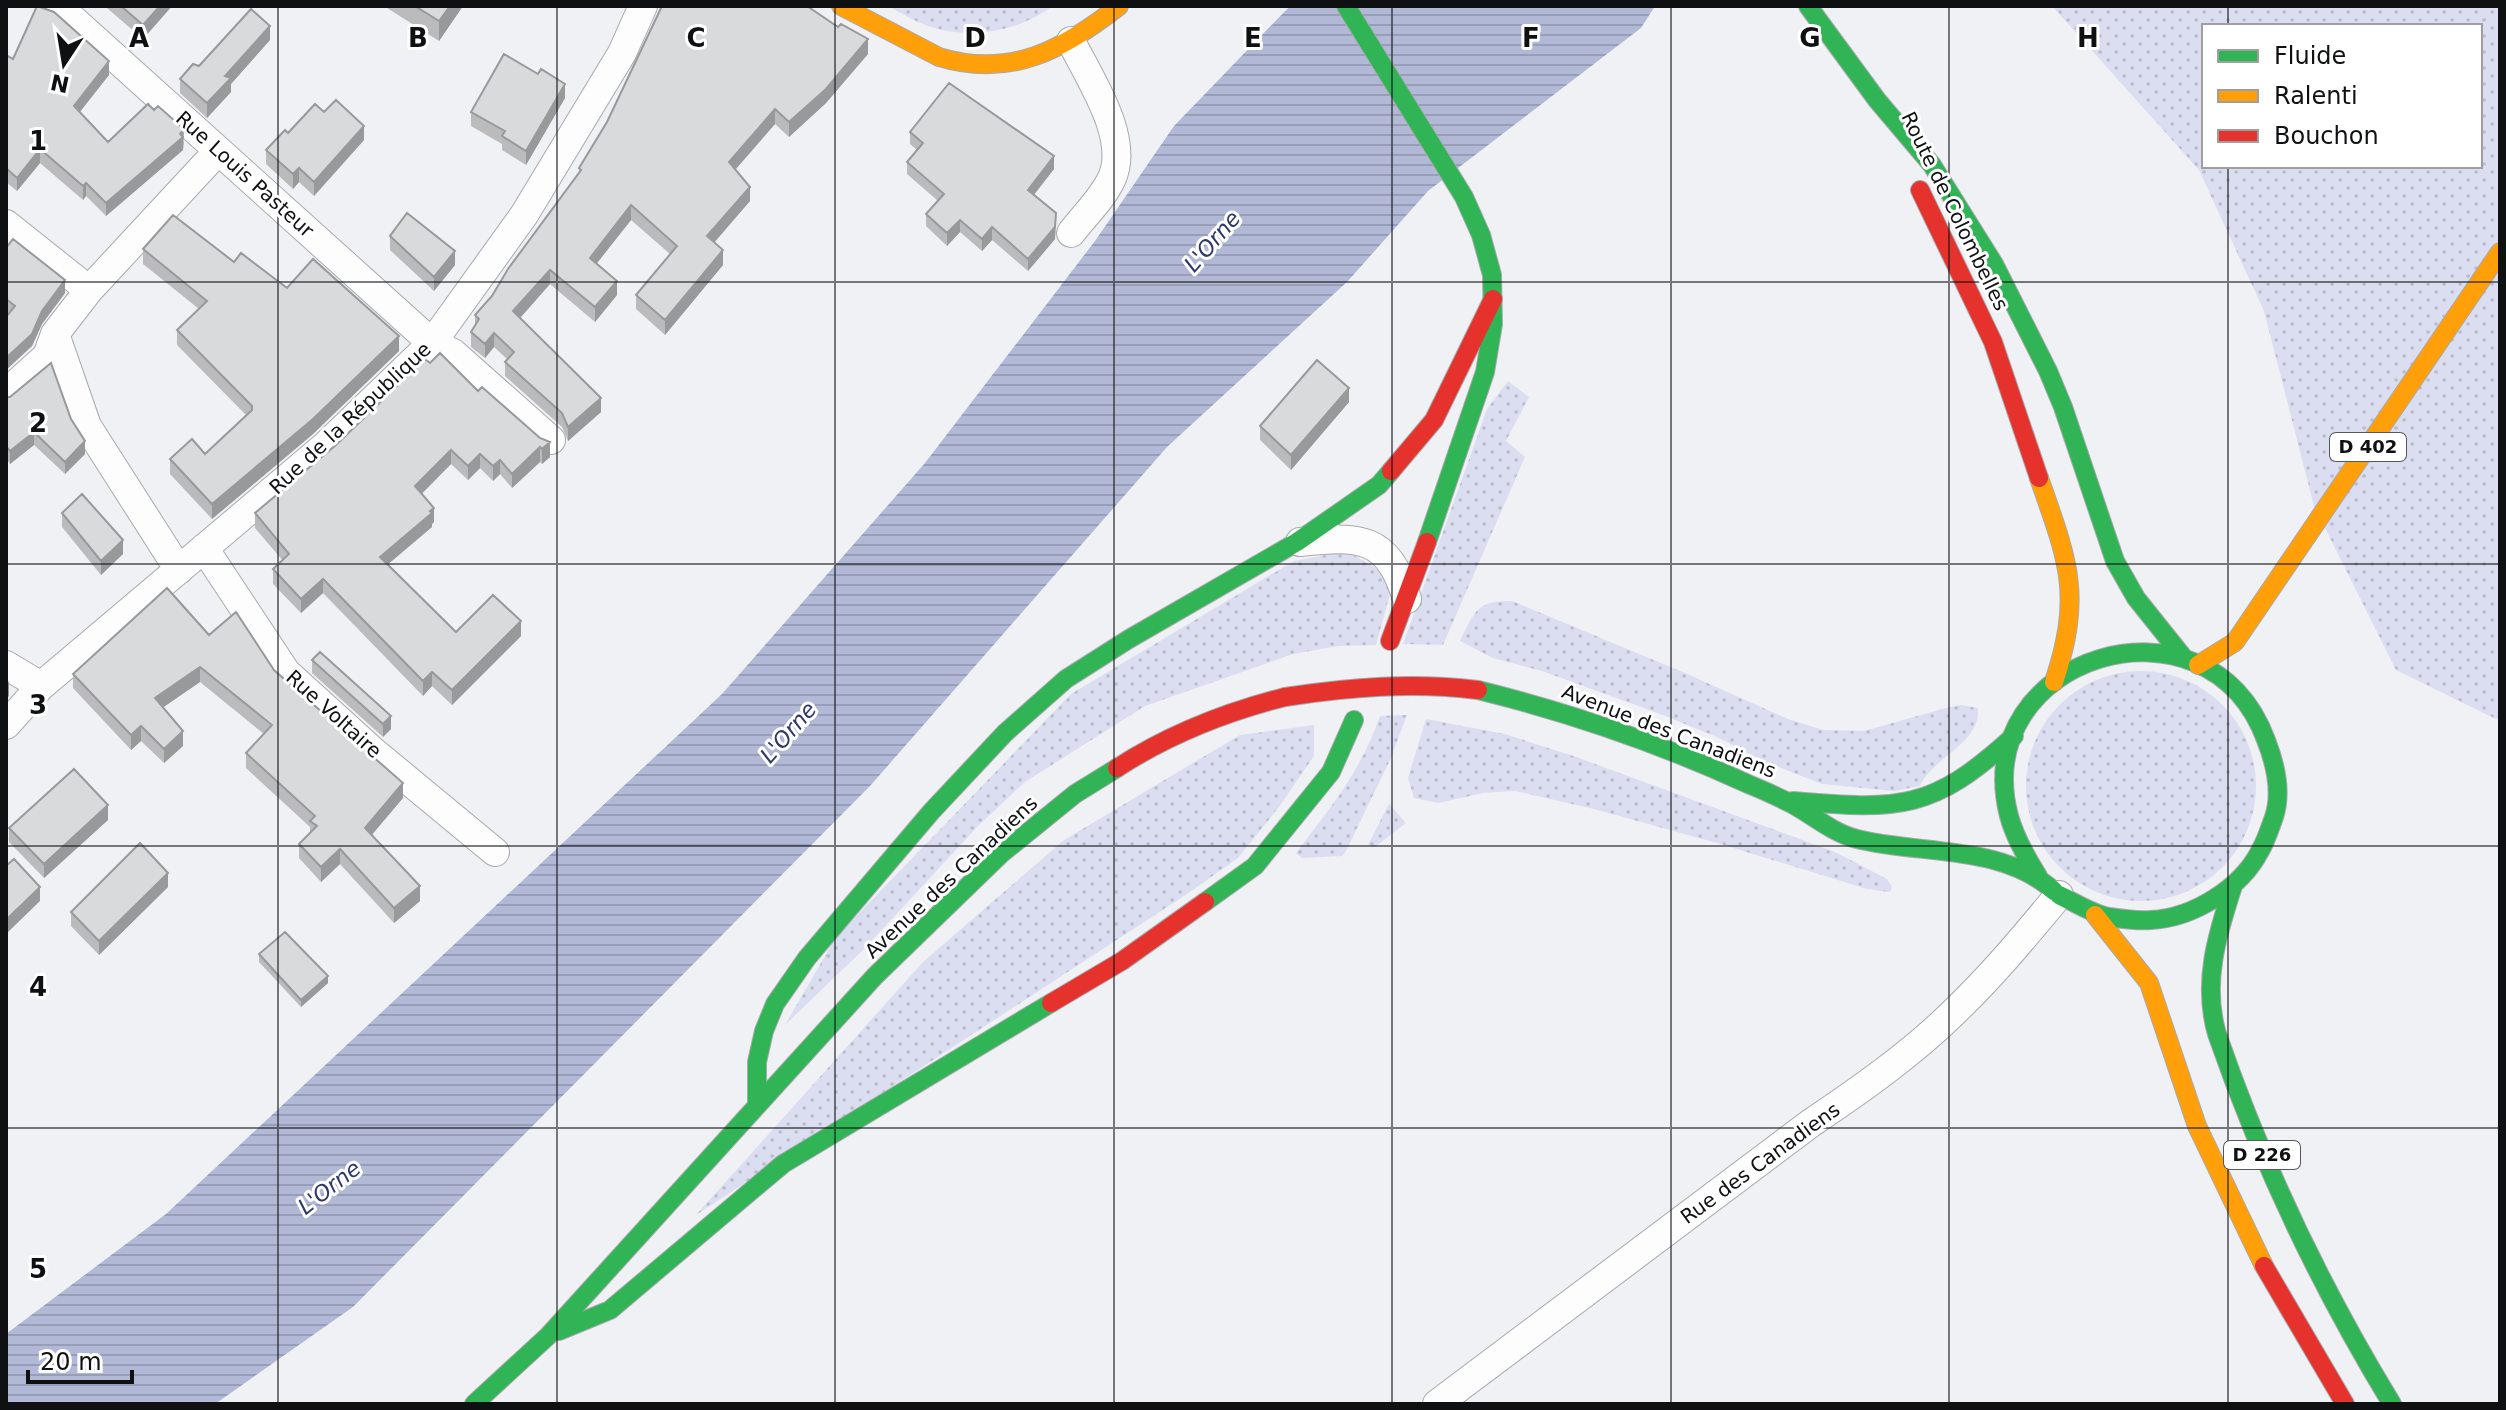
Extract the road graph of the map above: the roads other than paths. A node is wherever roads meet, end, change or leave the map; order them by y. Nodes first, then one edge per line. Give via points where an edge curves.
1 (58, 6) edge
2 (643, 6) edge
3 (841, 6) edge
4 (1119, 6) edge
5 (1346, 6) edge
6 (1808, 6) edge
7 (1071, 41) junction
8 (1877, 100) junction
9 (218, 151) junction
10 (6, 224) edge
11 (1071, 233) dead end
12 (2500, 252) edge
13 (89, 290) junction
14 (1493, 299) junction
15 (55, 334) junction
16 (432, 343) junction
17 (6, 393) edge
18 (551, 440) edge
19 (1297, 542) junction
20 (204, 548) junction
21 (179, 570) junction
22 (1407, 599) junction
23 (1390, 641) dead end
24 (2235, 642) junction
25 (2191, 662) junction
26 (6, 665) edge
27 (2054, 682) junction
28 (41, 686) junction
29 (2229, 686) junction
30 (1354, 720) dead end
31 (6, 725) edge
32 (2014, 736) junction
33 (1785, 801) junction
34 (495, 852) dead end
35 (2048, 886) junction
36 (2233, 886) junction
37 (2095, 915) junction
38 (757, 1106) junction
39 (548, 1336) junction
40 (474, 1404) edge
41 (1437, 1404) edge
42 (2345, 1404) edge
43 (2392, 1404) edge

1 - 9 street, Rue Louis Pasteur
2 - 16 street, Rue de la République via 622,53 524,215
3 - 7 street via 939,57 966,65 1038,56
4 - 7 street
5 - 14 street via 1471,211 1486,251
6 - 8 street
7 - 11 street via 1114,130 1118,156 1112,179
8 - 25 street, Route de Colombelles via 1932,165 1994,264 2063,407 2115,561 2136,598
8 - 27 street, Route de Colombelles via 1993,342 2065,552 2073,612
9 - 13 street
9 - 16 street, Rue Louis Pasteur
10 - 13 street
12 - 24 street, D 402
13 - 15 street
14 - 19 street via 1434,420 1379,485
14 - 22 street via 1485,372
15 - 17 street via 47,356
15 - 21 street via 87,426
16 - 18 street, Rue Louis Pasteur via 453,353
16 - 20 street, Rue de la République via 324,447
19 - 22 street via 1344,538 1377,549 1396,567
19 - 38 street via 1066,679 1005,733 858,897 775,1004 757,1062
20 - 21 street, Rue de la République
20 - 34 street, Rue Voltaire via 286,672
21 - 28 street, Rue de la République
22 - 23 street
24 - 25 street, D 402
24 - 29 street, D 402
25 - 27 street, Route de Colombelles via 2150,652 2116,653
25 - 29 street, Route de Colombelles
26 - 28 street
27 - 32 street, Route de Colombelles via 2031,706
28 - 31 street, Rue de la République
29 - 36 street, Route de Colombelles via 2252,711 2268,740 2276,789 2266,838
30 - 39 street via 1331,772 1255,866 1122,961 783,1164 610,1310
32 - 33 street, Avenue des Canadiens via 1966,778 1913,803 1891,807
32 - 35 street, Route de Colombelles via 2005,780 2006,809 2015,838
33 - 35 street, Avenue des Canadiens via 1826,828 1855,839 1983,859
33 - 38 street, Avenue des Canadiens, bridge via 1577,716 1478,690 1419,684 1353,686 1242,708 1173,735 1110,770 1001,854 875,976
35 - 37 street, Route de Colombelles
35 - 41 street, Rue des Canadiens via 2019,945 1951,1016 1867,1086
36 - 37 street, Route de Colombelles via 2203,907 2168,919 2131,922
36 - 43 street, Route de Colombelles / D 226 via 2211,964 2214,1025 2267,1168 2350,1335
37 - 42 street, Route de Colombelles / D 226 via 2149,983 2218,1174 2268,1273
38 - 39 street, Avenue des Canadiens
39 - 40 street, Avenue des Canadiens

